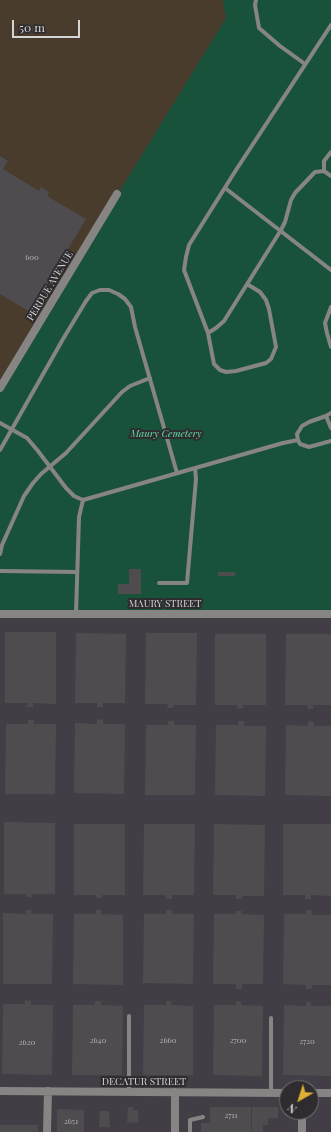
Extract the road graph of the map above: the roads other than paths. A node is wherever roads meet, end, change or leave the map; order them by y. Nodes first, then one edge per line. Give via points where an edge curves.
1 (256, 0) edge
2 (331, 25) edge
3 (305, 64) junction
4 (331, 152) edge
5 (324, 171) junction
6 (331, 176) edge
7 (225, 188) junction
8 (117, 194) dead end
9 (280, 230) junction
10 (331, 270) edge
11 (247, 284) junction
12 (331, 307) edge
13 (208, 334) junction
14 (331, 348) edge
15 (150, 378) junction
16 (0, 388) edge
17 (331, 413) edge
18 (326, 416) junction
19 (0, 423) edge
20 (331, 428) edge
21 (12, 430) junction
22 (298, 440) junction
23 (331, 441) edge
24 (0, 450) edge
25 (50, 466) junction
26 (195, 468) junction
27 (177, 473) junction
28 (83, 500) junction
29 (0, 554) edge
30 (0, 571) edge
31 (77, 572) junction
32 (160, 583) dead end
33 (0, 614) edge
34 (76, 614) junction
35 (331, 614) edge
36 (129, 1016) dead end
37 (271, 1018) dead end
38 (0, 1091) edge
39 (48, 1091) junction
40 (129, 1092) junction
41 (175, 1092) junction
42 (271, 1092) junction
43 (279, 1092) edge
44 (319, 1093) edge
45 (331, 1093) edge
46 (203, 1117) dead end
47 (302, 1120) edge
48 (47, 1132) edge
49 (175, 1132) edge
50 (190, 1132) edge
51 (302, 1132) edge

1 - 3 lane via 259,28
2 - 3 lane
3 - 7 lane
4 - 5 lane via 324,161
5 - 6 lane
5 - 9 lane via 315,172 295,193
7 - 9 lane
7 - 13 lane via 189,245 184,270
8 - 16 street, PERDUE AVENUE
9 - 10 lane
9 - 11 lane
11 - 13 lane via 224,321
11 - 13 lane via 260,292 269,309 276,347 271,359 266,363 236,371 220,370 214,364
12 - 14 lane via 325,322
15 - 21 lane via 131,307 118,294 109,290 92,293
15 - 25 lane via 122,392
15 - 27 lane
17 - 18 lane
18 - 20 lane
18 - 22 lane via 302,426 297,434
19 - 21 lane
21 - 24 lane
21 - 25 lane via 27,438
22 - 23 lane via 300,444 309,447
22 - 26 lane
25 - 28 lane via 66,488
25 - 29 lane via 24,496
26 - 27 lane
26 - 32 lane via 187,583
27 - 28 lane
28 - 31 lane via 79,517
30 - 31 lane
31 - 34 lane
33 - 34 street, MAURY STREET
34 - 35 street, MAURY STREET
36 - 40 lane
37 - 42 lane
38 - 39 street, DECATUR STREET
39 - 40 street, DECATUR STREET
39 - 48 street
40 - 41 street, DECATUR STREET
41 - 42 street, DECATUR STREET
41 - 49 street
42 - 43 street, DECATUR STREET
44 - 45 street
46 - 50 lane via 190,1120
47 - 51 street

